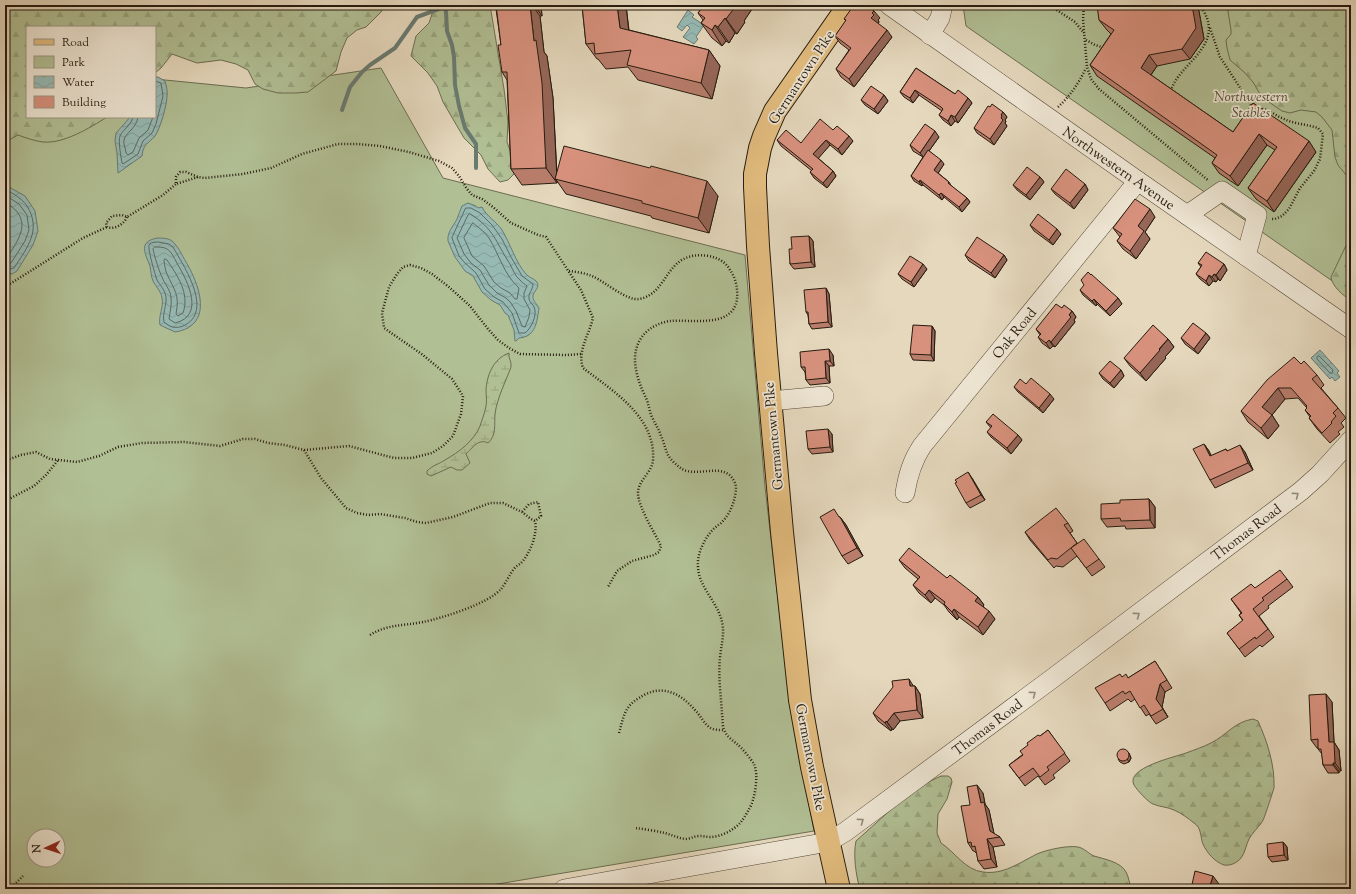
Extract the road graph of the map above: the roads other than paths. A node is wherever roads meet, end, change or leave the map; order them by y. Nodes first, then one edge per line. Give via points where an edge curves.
1 (849, 5) edge
2 (889, 5) edge
3 (943, 5) edge
4 (930, 35) junction
5 (1138, 181) junction
6 (1187, 215) junction
7 (1246, 256) junction
8 (1351, 329) edge
9 (824, 396) dead end
10 (770, 401) junction
11 (1351, 440) edge
12 (905, 493) dead end
13 (828, 842) junction
14 (564, 889) edge
15 (839, 889) edge

1 - 10 main road, Germantown Pike via 775,111 757,160 756,209
2 - 4 street, Northwestern Avenue
3 - 4 street via 940,18
4 - 5 street, Northwestern Avenue
5 - 6 street, Northwestern Avenue
5 - 12 street, Oak Road via 922,446 910,469
6 - 7 street, Northwestern Avenue
6 - 7 street via 1222,191 1257,215
7 - 8 street, Northwestern Avenue
9 - 10 street
10 - 13 main road, Germantown Pike via 800,700
13 -> 11 street, Thomas Road via 896,796 1301,491
13 - 14 street, Thomas Road
13 - 15 main road, Germantown Pike

